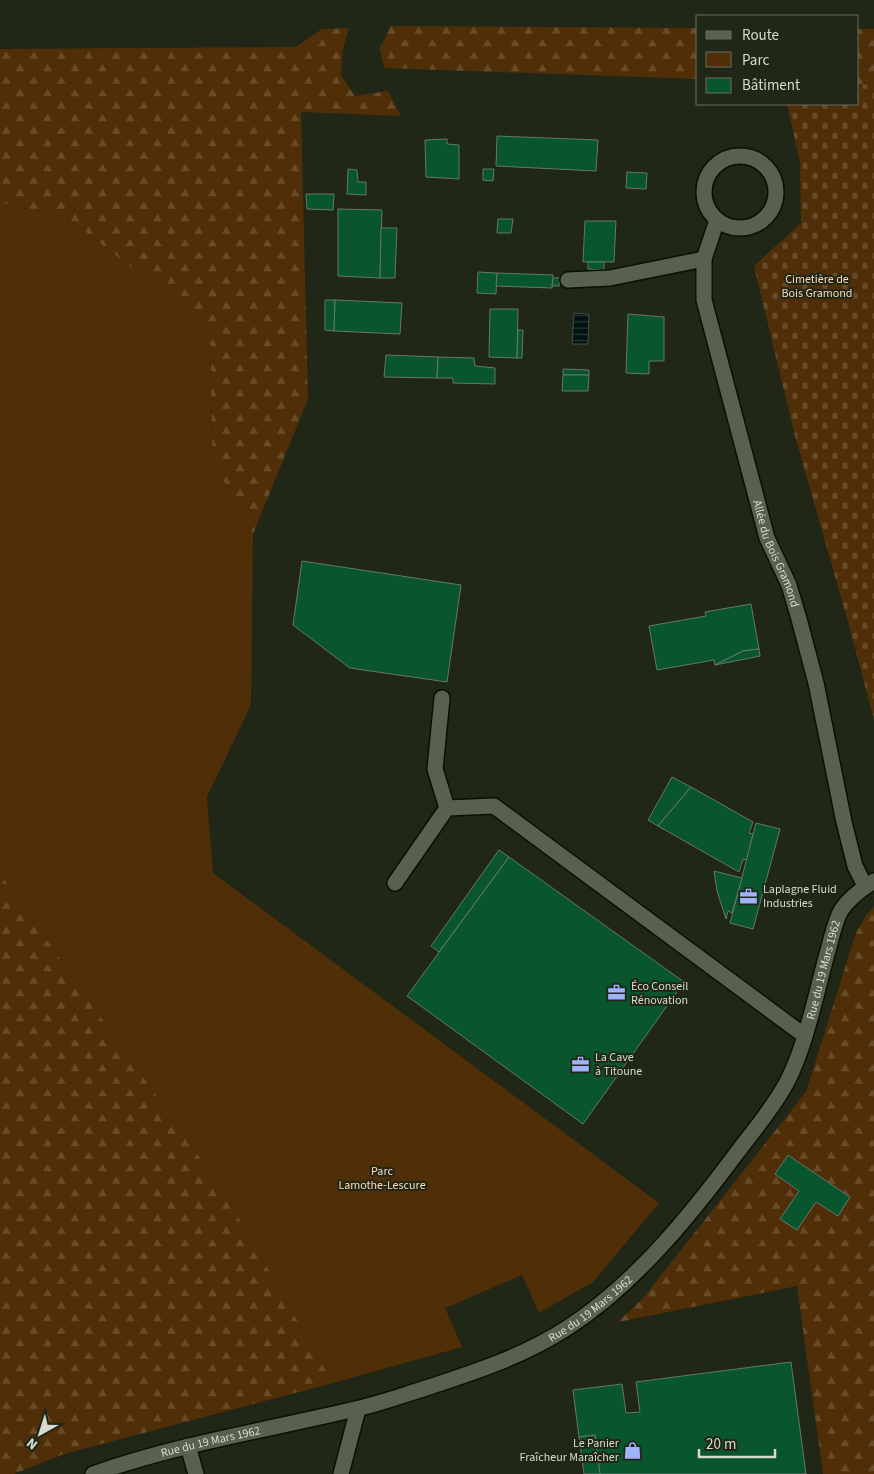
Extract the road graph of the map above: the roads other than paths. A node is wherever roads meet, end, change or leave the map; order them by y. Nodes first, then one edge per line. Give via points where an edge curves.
1 (717, 220) junction
2 (704, 259) junction
3 (568, 280) dead end
4 (442, 698) dead end
5 (447, 808) junction
6 (396, 883) dead end
7 (870, 884) edge
8 (805, 1036) junction
9 (358, 1409) junction
10 (188, 1446) junction
11 (93, 1474) edge
12 (196, 1474) edge
13 (341, 1474) edge

1 - 1 street via 741,228 764,220 772,210 776,185 763,164 753,158 731,157 712,169 706,179 705,201
1 - 2 street, Allée du Bois Gramond
2 - 3 street via 610,278
2 - 7 street, Allée du Bois Gramond via 704,300 768,538 789,585 799,620 855,866
4 - 5 street via 434,769
5 - 6 street
5 - 8 street via 494,806
7 - 8 street, Rue du 19 Mars 1962 via 841,910
8 - 9 street, Rue du 19 Mars 1962 via 782,1092 718,1178 626,1282 568,1327 536,1346 492,1366
9 - 10 street, Rue du 19 Mars 1962
9 - 13 street
10 - 11 street, Rue du 19 Mars 1962
10 - 12 street

